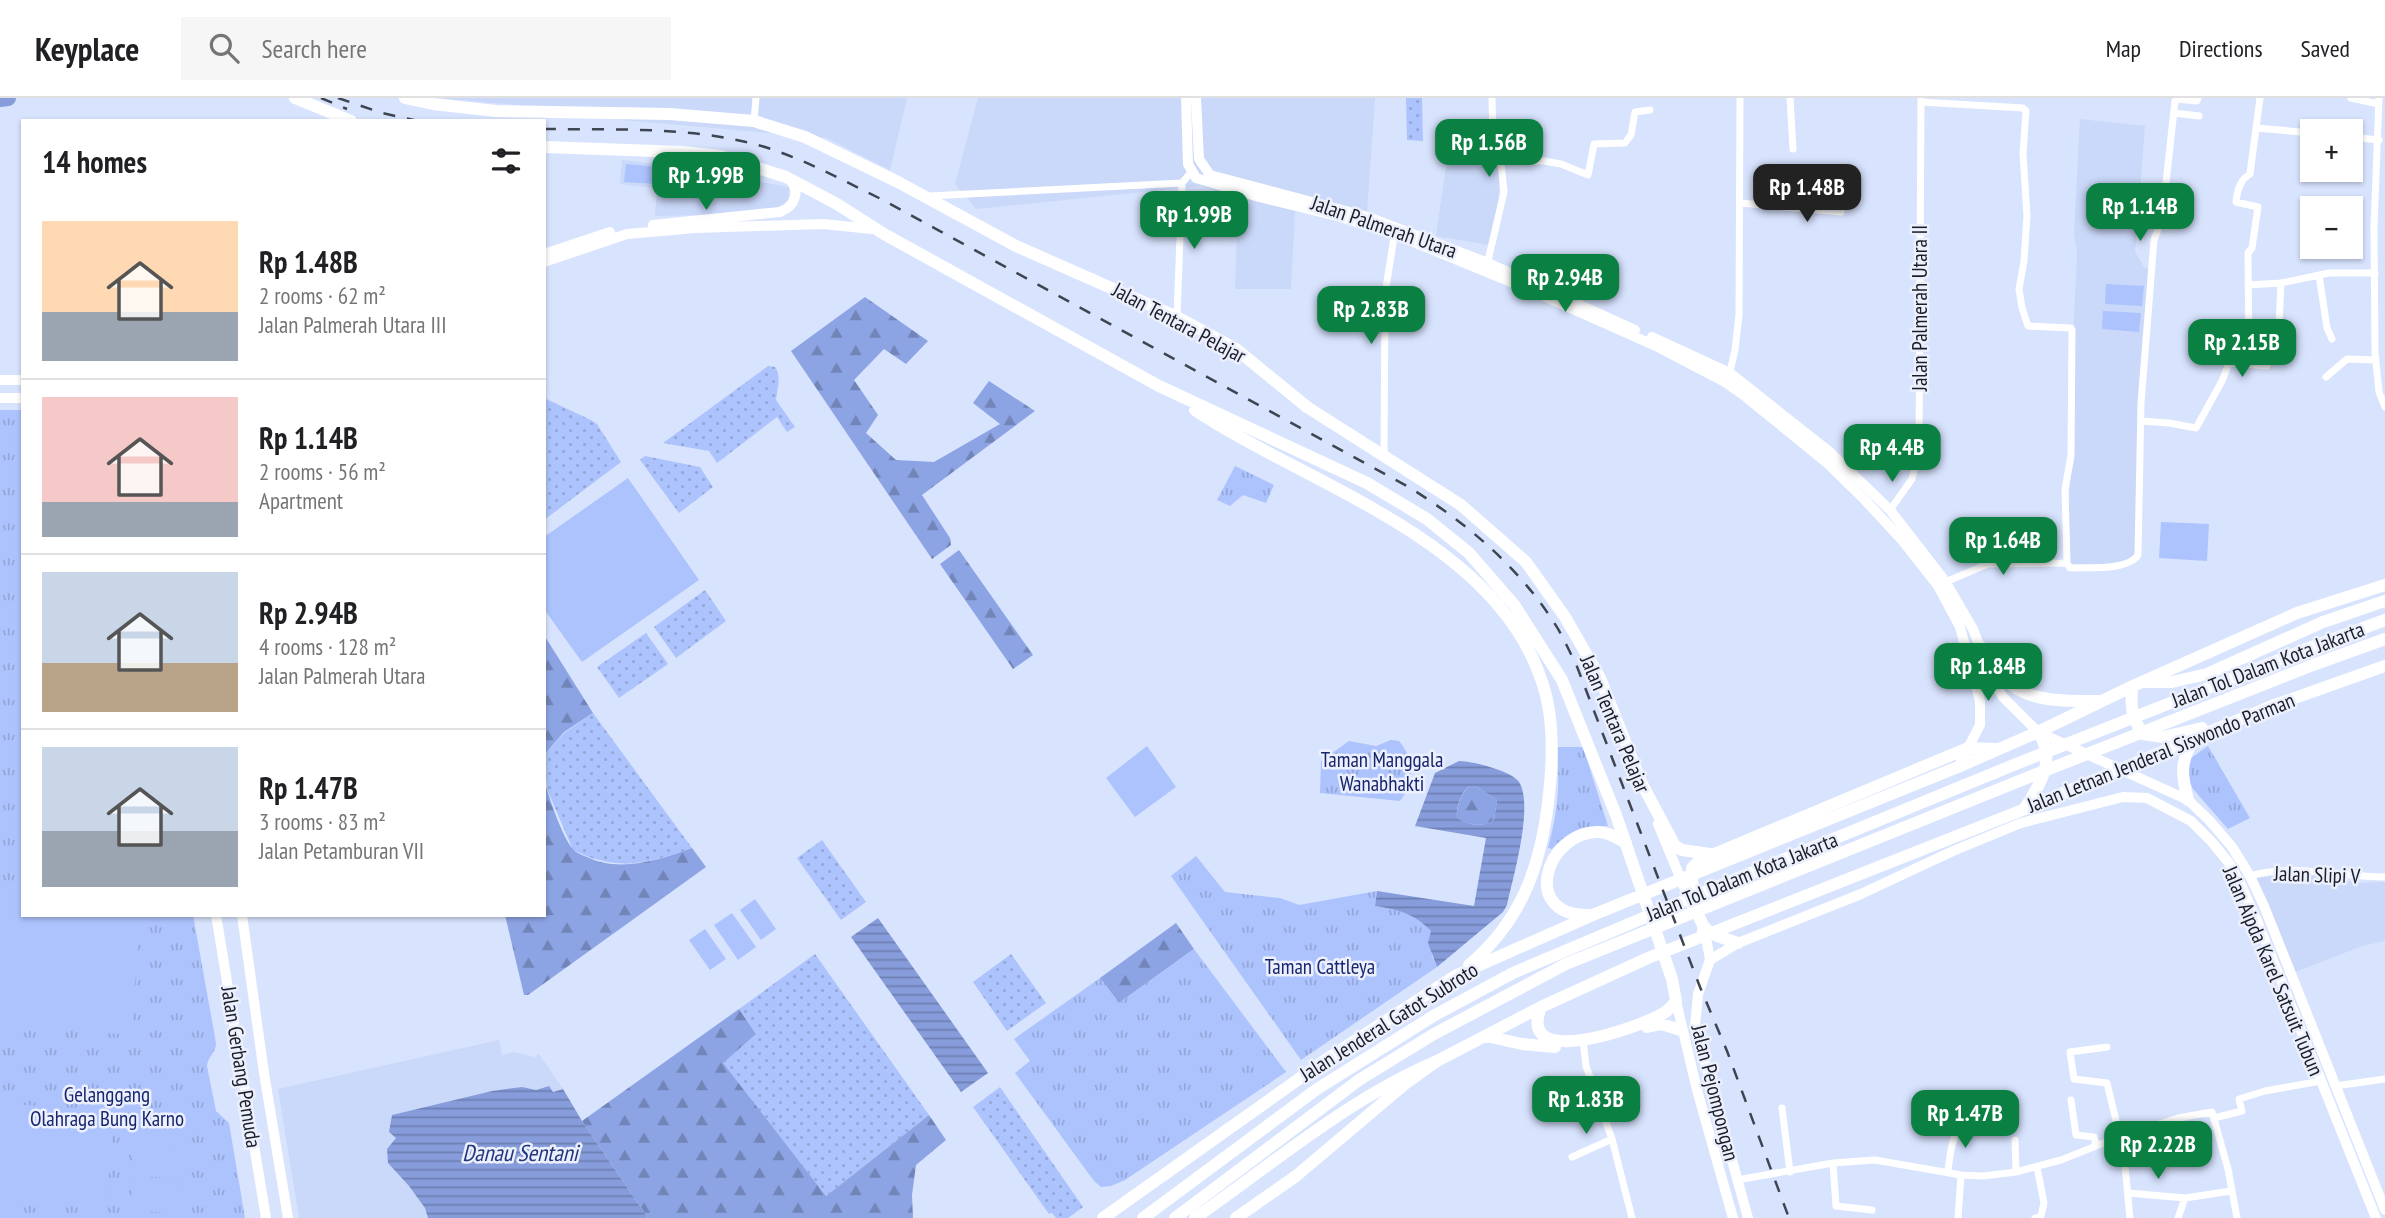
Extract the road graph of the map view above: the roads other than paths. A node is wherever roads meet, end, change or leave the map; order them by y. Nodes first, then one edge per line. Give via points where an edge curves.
1 (295, 98) edge
2 (405, 98) edge
3 (756, 98) edge
4 (1186, 98) edge
5 (1196, 98) edge
6 (1492, 98) edge
7 (1740, 98) edge
8 (1790, 98) edge
9 (2198, 98) edge
10 (2260, 98) edge
11 (2351, 98) edge
12 (1921, 100) edge
13 (2379, 101) edge
14 (2003, 102) edge
15 (1650, 110) dead end
16 (2174, 113) junction
17 (2199, 116) dead end
18 (346, 119) edge
19 (754, 121) junction
20 (2256, 128) junction
21 (2300, 132) edge
22 (2363, 138) edge
23 (2379, 139) junction
24 (546, 147) edge
25 (1793, 149) dead end
26 (2381, 150) edge
27 (1500, 161) junction
28 (1192, 171) junction
29 (2376, 175) junction
30 (2385, 176) edge
31 (786, 177) junction
32 (1182, 183) junction
33 (1260, 193) junction
34 (925, 196) junction
35 (1740, 203) junction
36 (1840, 212) dead end
37 (876, 229) junction
38 (1395, 230) junction
39 (546, 253) edge
40 (546, 261) edge
41 (1487, 268) junction
42 (2375, 273) junction
43 (2319, 275) junction
44 (2281, 283) junction
45 (2248, 285) junction
46 (1177, 317) junction
47 (2332, 339) dead end
48 (2249, 350) dead end
49 (2376, 360) junction
50 (1728, 377) junction
51 (2326, 377) dead end
52 (0, 380) edge
53 (21, 380) edge
54 (1159, 386) junction
55 (0, 398) edge
56 (21, 398) edge
57 (2385, 407) edge
58 (2141, 421) junction
59 (1787, 423) junction
60 (1384, 457) junction
61 (1890, 510) junction
62 (1882, 517) junction
63 (1906, 537) junction
64 (2067, 563) junction
65 (1942, 584) junction
66 (2385, 584) edge
67 (2385, 601) edge
68 (1509, 608) junction
69 (2385, 620) edge
70 (2385, 639) edge
71 (1980, 646) junction
72 (2385, 666) edge
73 (2138, 684) junction
74 (2102, 701) junction
75 (2220, 727) junction
76 (2038, 732) junction
77 (2196, 737) junction
78 (1968, 748) junction
79 (1999, 748) junction
80 (1958, 767) junction
81 (2120, 769) junction
82 (1641, 782) junction
83 (2188, 800) junction
84 (2025, 809) junction
85 (1995, 827) junction
86 (1626, 843) junction
87 (1710, 854) junction
88 (2250, 876) junction
89 (2385, 877) edge
90 (1594, 914) junction
91 (216, 917) edge
92 (242, 917) edge
93 (1738, 943) junction
94 (1710, 960) junction
95 (1455, 976) junction
96 (1676, 1001) junction
97 (1541, 1007) junction
98 (1681, 1030) junction
99 (1486, 1036) junction
100 (1583, 1043) junction
101 (2107, 1047) dead end
102 (1437, 1061) junction
103 (2385, 1079) edge
104 (2321, 1081) junction
105 (2335, 1086) junction
106 (2071, 1100) dead end
107 (1782, 1108) dead end
108 (2214, 1118) junction
109 (1963, 1121) dead end
110 (2118, 1137) junction
111 (1612, 1139) junction
112 (2015, 1140) dead end
113 (2096, 1146) junction
114 (1572, 1157) dead end
115 (1833, 1163) junction
116 (2037, 1167) junction
117 (1948, 1171) junction
118 (1790, 1172) junction
119 (2016, 1172) junction
120 (1961, 1175) junction
121 (1737, 1180) junction
122 (2381, 1190) edge
123 (2231, 1191) junction
124 (2128, 1193) junction
125 (2185, 1198) junction
126 (1872, 1210) dead end
127 (2385, 1210) edge
128 (266, 1218) edge
129 (288, 1218) edge
130 (1103, 1218) edge
131 (1143, 1218) edge
132 (1175, 1218) edge
133 (1195, 1218) edge
134 (1236, 1218) edge
135 (1632, 1218) edge
136 (1733, 1218) edge
137 (1748, 1218) edge
138 (1958, 1218) edge
139 (2035, 1218) edge
140 (2130, 1218) edge
141 (2178, 1218) edge
142 (2237, 1218) edge
143 (2376, 1218) edge

1 - 18 highway
2 - 19 highway, Jalan Tentara Pelajar via 496,111 670,114
3 - 19 street
4 - 28 main road
5 - 33 main road, Jalan Palmerah Utara via 1199,159 1210,175
6 - 27 street via 1493,139
7 - 35 street
8 - 25 street
9 - 16 street via 2175,100
10 - 20 street
11 - 13 street
12 - 14 street
12 - 61 street, Jalan Palmerah Utara II via 1919,450 1912,479
13 - 23 street
14 - 64 street via 2026,113 2027,216 2020,289 2027,325 2072,330 2070,456 2065,489
15 - 27 street via 1635,112 1632,135 1625,143 1594,144 1588,175 1544,161
16 - 17 street
16 - 58 street via 2162,219 2154,240
19 - 34 highway, Jalan Tentara Pelajar via 805,137
20 - 21 street
20 - 45 street via 2250,174 2238,189 2236,202 2258,207 2248,253
22 - 23 street
23 - 26 street
24 - 31 highway, Jalan Tentara Pelajar via 719,156
26 - 29 street
27 - 41 street via 1504,192
28 - 32 street
28 - 33 main road, Jalan Palmerah Utara via 1205,182
29 - 30 street
29 - 42 street
31 - 37 highway, Jalan Tentara Pelajar
31 - 39 main road via 793,183 795,197 788,209 780,212 626,228
32 - 34 street
32 - 46 street
33 - 38 main road, Jalan Palmerah Utara
34 - 46 highway, Jalan Tentara Pelajar via 1016,246
35 - 36 street
35 - 50 street via 1740,315
37 - 40 main road via 823,225 638,233
37 - 54 highway, Jalan Tentara Pelajar
38 - 41 main road, Jalan Palmerah Utara
38 - 60 street via 1385,294
41 - 50 main road, Jalan Palmerah Utara
42 - 43 street
42 - 49 street
43 - 44 street
43 - 47 street
44 - 45 street
44 - 58 street via 2279,324 2267,334 2267,366 2228,364 2196,428
45 - 48 street
46 - 60 highway, Jalan Tentara Pelajar via 1236,349 1307,407
49 - 51 street via 2347,359
49 - 57 street
50 - 59 main road, Jalan Palmerah Utara
52 - 53 main road
54 - 68 highway via 1228,432 1418,536
54 - 68 highway, Jalan Tentara Pelajar via 1367,483 1427,519 1469,553
55 - 56 main road
58 - 64 street via 2138,555 2125,565 2070,568
59 - 61 main road, Jalan Palmerah Utara via 1831,453
59 - 62 main road, Jalan Palmerah Utara
60 - 82 highway, Jalan Tentara Pelajar via 1461,505 1527,562 1600,678
61 - 62 main road
61 - 63 main road, Jalan Palmerah Utara
62 - 63 main road, Jalan Palmerah Utara
63 - 65 main road, Jalan Palmerah Utara
64 - 65 street via 1988,564
65 - 71 main road, Jalan Palmerah Utara
65 - 78 main road, Jalan Palmerah Utara via 1960,627 1980,702 1980,724
66 - 73 highway via 2297,613
67 - 73 highway via 2323,622 2207,674
68 - 86 highway, Jalan Tentara Pelajar via 1562,680
68 - 95 highway via 1546,697 1551,738 1548,807 1532,877 1520,906 1495,941
69 - 131 highway, Jalan Tol Dalam Kota Jakarta via 2081,738 1513,973 1435,1015 1327,1083
70 - 132 highway, Jalan Tol Dalam Kota Jakarta via 1566,964 1359,1080
71 - 74 highway via 2003,676 2023,692
71 - 76 main road, Jalan Palmerah Utara via 2003,697
72 - 75 highway, Jalan Letnan Jenderal Siswondo Parman
73 - 74 highway
73 - 75 highway via 2132,712 2147,736
74 - 76 highway
75 - 77 highway, Jalan Letnan Jenderal Siswondo Parman
76 - 79 highway
76 - 81 main road, Jalan Palmerah Utara
76 - 84 highway via 2045,747 2046,769
77 - 81 highway, Jalan Letnan Jenderal Siswondo Parman
77 - 83 highway via 2182,771
78 - 79 highway
78 - 80 main road, Jalan Palmerah Utara
78 - 87 highway
79 - 80 highway
80 - 90 highway, Jalan Jenderal Gatot Subroto
81 - 83 main road, Jalan Palmerah Utara
81 - 84 highway, Jalan Letnan Jenderal Siswondo Parman
82 - 87 highway via 1675,846
82 - 94 main road, Jalan Tentara Pelajar
83 - 88 main road, Jalan Aipda Karel Satsuit Tubun via 2232,847
84 - 85 highway, Jalan Letnan Jenderal Siswondo Parman
85 - 93 main road via 1861,894
85 - 97 highway, Jalan Letnan Jenderal Siswondo Parman via 1939,843 1648,958
85 - 104 main road, Jalan Aipda Karel Satsuit Tubun via 2123,797 2147,798 2191,821 2229,863 2242,887
86 - 90 highway via 1597,831 1569,841 1552,862 1546,888 1553,904 1564,912
86 - 96 highway, Jalan Tentara Pelajar
87 - 93 highway via 1692,868 1695,902 1705,928
88 - 89 street, Jalan Slipi V via 2317,871
88 - 105 main road, Jalan Aipda Karel Satsuit Tubun
90 - 95 highway, Jalan Jenderal Gatot Subroto
91 - 128 main road, Jalan Gerbang Pemuda
92 - 129 main road, Jalan Gerbang Pemuda
93 - 94 main road
94 - 121 main road, Jalan Pejompongan via 1698,994 1695,1026
95 - 130 highway, Jalan Jenderal Gatot Subroto via 1326,1059
96 - 98 main road, Jalan Pejompongan
96 - 100 highway via 1662,1015
97 - 99 highway
97 - 100 highway via 1537,1028 1546,1039
98 - 100 highway via 1661,1024
98 - 136 main road, Jalan Pejompongan
99 - 100 highway via 1535,1046
99 - 102 highway
100 - 111 street
101 - 110 street via 2070,1052 2074,1079 2108,1083
102 - 133 highway via 1358,1101
102 - 134 highway via 1296,1176
103 - 105 street
104 - 108 street via 2239,1098 2242,1111
104 - 143 main road, Jalan Aipda Karel Satsuit Tubun
105 - 122 main road, Jalan Aipda Karel Satsuit Tubun
106 - 113 street via 2076,1135 2094,1137
107 - 118 street
108 - 110 street via 2212,1112 2191,1115
108 - 123 street
109 - 117 street via 1952,1143
110 - 113 street
110 - 124 street
111 - 114 street
111 - 135 street
112 - 119 street
113 - 116 street
115 - 117 street via 1875,1160
115 - 118 street
115 - 126 street via 1836,1206
116 - 119 street
116 - 139 street via 2044,1210
117 - 120 street
118 - 121 street
119 - 120 street
120 - 138 street
121 - 137 main road, Jalan Pejompongan
122 - 127 main road, Jalan Aipda Karel Satsuit Tubun
123 - 125 street
123 - 142 street
124 - 125 street
124 - 140 street
125 - 141 street

